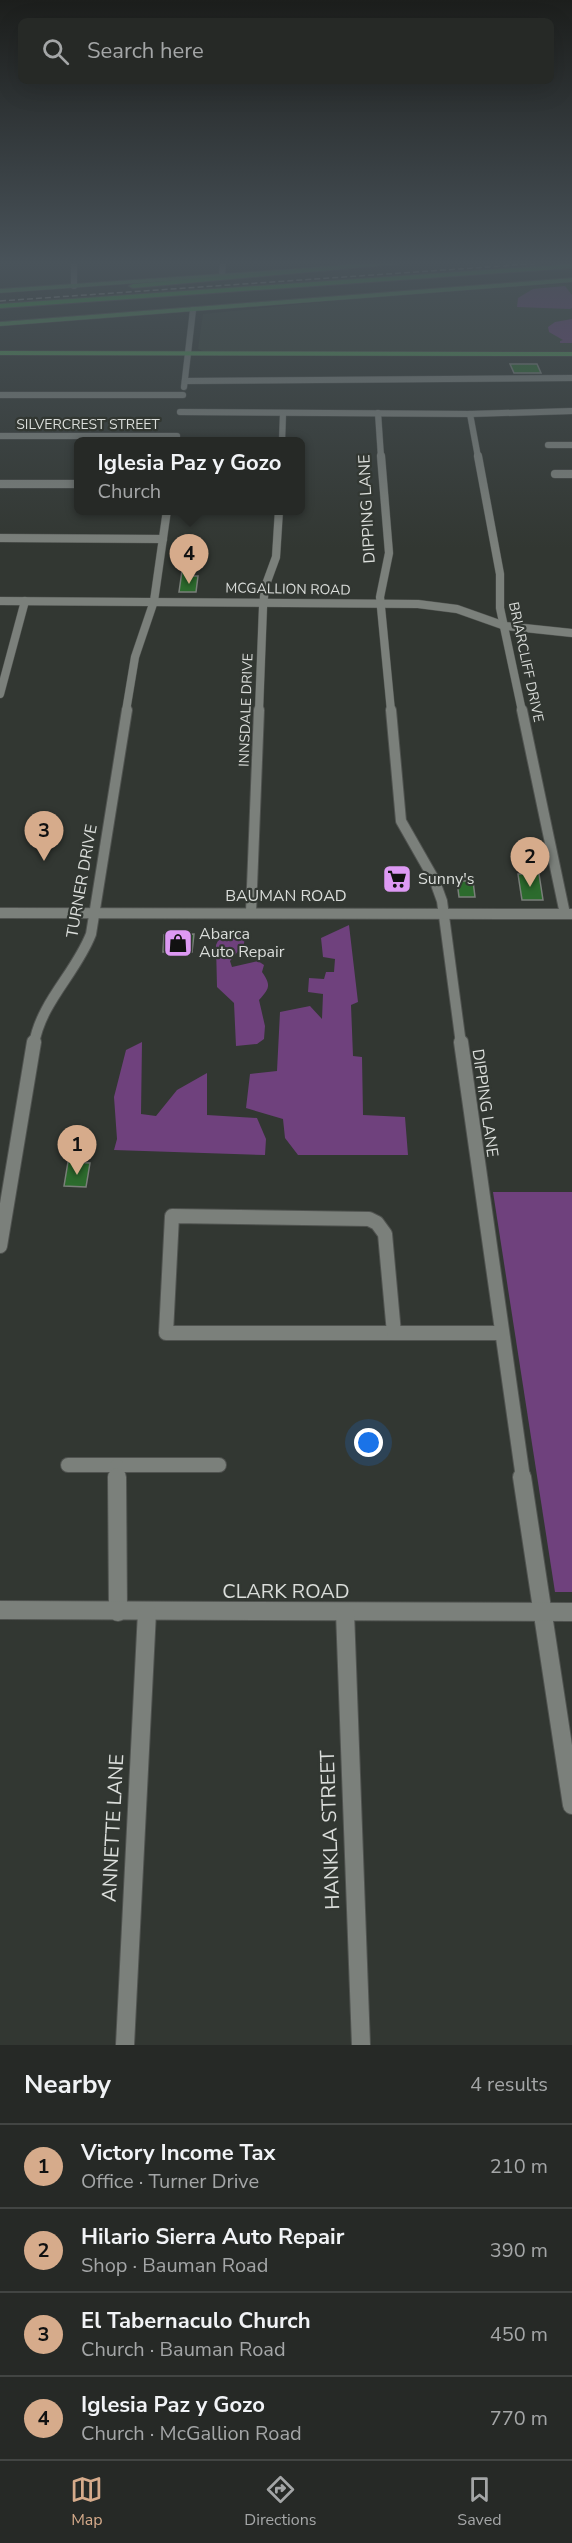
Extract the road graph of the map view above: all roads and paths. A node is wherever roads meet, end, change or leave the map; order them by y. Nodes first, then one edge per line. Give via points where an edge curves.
1 (31, 357) edge
2 (188, 357) edge
3 (529, 357) edge
4 (0, 358) edge
5 (572, 359) edge
6 (572, 378) edge
7 (184, 381) junction
8 (0, 395) edge
9 (183, 395) junction
10 (572, 411) edge
11 (283, 413) junction
12 (378, 413) junction
13 (470, 414) junction
14 (178, 428) edge
15 (0, 436) edge
16 (282, 437) edge
17 (548, 445) dead end
18 (572, 446) edge
19 (555, 474) dead end
20 (572, 474) edge
21 (0, 483) edge
22 (74, 483) edge
23 (165, 515) edge
24 (279, 515) edge
25 (0, 538) edge
26 (163, 539) junction
27 (0, 601) edge
28 (25, 601) junction
29 (154, 601) junction
30 (264, 602) junction
31 (381, 603) junction
32 (505, 626) junction
33 (572, 633) edge
34 (0, 694) edge
35 (0, 912) edge
36 (96, 912) junction
37 (251, 912) junction
38 (443, 913) junction
39 (569, 914) edge
40 (0, 1246) edge
41 (394, 1333) junction
42 (500, 1333) junction
43 (68, 1465) dead end
44 (219, 1465) dead end
45 (117, 1466) junction
46 (0, 1610) edge
47 (118, 1612) junction
48 (147, 1612) junction
49 (345, 1612) junction
50 (572, 1612) edge
51 (544, 1613) junction
52 (572, 1804) edge
53 (125, 2045) edge
54 (361, 2045) edge

1 - 4 main road
2 - 7 street
3 - 5 main road
6 - 7 street
7 - 9 street
8 - 9 street
9 - 14 street
10 - 13 street, SILVERCREST STREET
11 - 12 street, SILVERCREST STREET
11 - 14 street, SILVERCREST STREET
11 - 16 street
12 - 13 street, SILVERCREST STREET
12 - 31 street, DIPPING LANE via 389,553
13 - 32 street, BRIARCLIFF DRIVE via 500,574 499,598
14 - 15 street, SILVERCREST STREET
17 - 18 street
19 - 20 street
21 - 22 street
23 - 26 street, TURNER DRIVE
24 - 30 street, INNSDALE DRIVE via 276,558
25 - 26 street
26 - 29 street, TURNER DRIVE
27 - 28 street, MCGALLION ROAD
28 - 29 street, MCGALLION ROAD
28 - 34 street
29 - 30 street, MCGALLION ROAD
29 - 36 street, TURNER DRIVE via 135,657
30 - 31 street, MCGALLION ROAD
30 - 37 street, INNSDALE DRIVE
31 - 32 street, MCGALLION ROAD via 439,606
31 - 38 street, DIPPING LANE via 401,820 434,876
32 - 33 street, MCGALLION ROAD
32 - 39 street, BRIARCLIFF DRIVE
35 - 36 street, BAUMAN ROAD
36 - 37 street, BAUMAN ROAD
36 - 40 street, TURNER DRIVE via 86,950 57,990 35,1035
37 - 38 street, BAUMAN ROAD
38 - 39 street, BAUMAN ROAD
38 - 42 street, DIPPING LANE
41 - 41 street via 166,1333 172,1216 369,1219 385,1234
41 - 42 street
42 - 51 street, DIPPING LANE
43 - 45 street
44 - 45 street
45 - 47 street
46 - 47 street, CLARK ROAD
47 - 48 street, CLARK ROAD
48 - 49 street, CLARK ROAD
48 - 53 street, ANNETTE LANE
49 - 51 street, CLARK ROAD
49 - 54 street, HANKLA STREET
50 - 51 street, CLARK ROAD
51 - 52 street, DIPPING LANE

